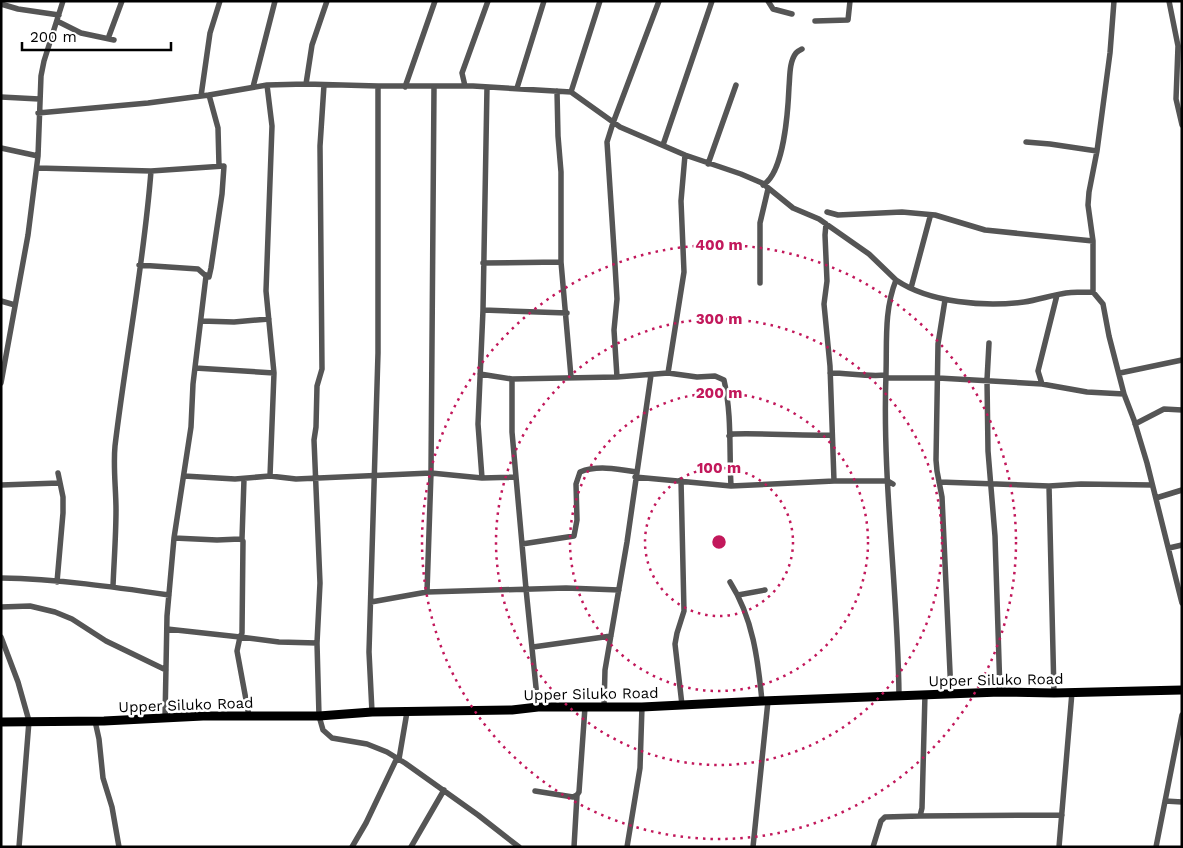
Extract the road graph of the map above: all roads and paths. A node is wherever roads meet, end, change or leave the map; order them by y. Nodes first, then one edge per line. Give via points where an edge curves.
1 (63, 1) edge
2 (122, 1) edge
3 (220, 1) edge
4 (275, 1) edge
5 (328, 1) edge
6 (435, 1) edge
7 (488, 1) edge
8 (544, 1) edge
9 (600, 1) edge
10 (659, 1) edge
11 (712, 1) edge
12 (768, 1) edge
13 (850, 1) edge
14 (1114, 1) edge
15 (1169, 1) edge
16 (1, 4) edge
17 (792, 14) dead end
18 (58, 18) junction
19 (815, 21) dead end
20 (1182, 40) edge
21 (1178, 46) junction
22 (802, 49) dead end
23 (306, 84) junction
24 (267, 85) junction
25 (324, 85) junction
26 (736, 85) dead end
27 (378, 86) junction
28 (405, 86) junction
29 (434, 86) junction
30 (465, 86) junction
31 (487, 86) junction
32 (253, 87) junction
33 (517, 88) junction
34 (557, 91) junction
35 (571, 92) junction
36 (209, 95) junction
37 (201, 96) junction
38 (1, 97) edge
39 (1179, 98) edge
40 (39, 99) junction
41 (38, 113) junction
42 (612, 123) junction
43 (1182, 125) edge
44 (1026, 142) dead end
45 (663, 145) junction
46 (1, 148) edge
47 (1097, 151) junction
48 (684, 155) junction
49 (38, 156) junction
50 (708, 164) junction
51 (219, 166) junction
52 (37, 168) junction
53 (151, 171) junction
54 (765, 187) junction
55 (827, 212) dead end
56 (930, 217) dead end
57 (826, 224) junction
58 (1093, 241) junction
59 (561, 262) junction
60 (483, 263) junction
61 (139, 266) junction
62 (203, 272) junction
63 (896, 280) junction
64 (760, 283) dead end
65 (912, 288) junction
66 (1093, 292) junction
67 (1057, 295) junction
68 (946, 300) junction
69 (1, 301) edge
70 (15, 304) junction
71 (483, 310) junction
72 (566, 313) junction
73 (269, 320) junction
74 (201, 321) junction
75 (989, 343) dead end
76 (3, 357) edge
77 (1182, 360) edge
78 (195, 368) junction
79 (274, 373) junction
80 (830, 373) junction
81 (1120, 373) junction
82 (480, 374) junction
83 (668, 374) junction
84 (651, 375) junction
85 (617, 376) junction
86 (886, 376) junction
87 (570, 378) junction
88 (938, 378) junction
89 (512, 379) junction
90 (987, 380) junction
91 (1, 383) edge
92 (1042, 384) junction
93 (1124, 394) junction
94 (1182, 410) edge
95 (1135, 424) junction
96 (832, 435) junction
97 (729, 436) junction
98 (58, 473) dead end
99 (431, 473) junction
100 (636, 475) junction
101 (184, 476) junction
102 (270, 476) junction
103 (373, 477) junction
104 (516, 477) junction
105 (316, 478) junction
106 (482, 478) junction
107 (244, 479) junction
108 (681, 480) junction
109 (834, 481) junction
110 (939, 482) junction
111 (59, 483) junction
112 (890, 483) junction
113 (992, 484) junction
114 (1, 485) edge
115 (1152, 485) junction
116 (732, 486) junction
117 (1049, 486) junction
118 (1182, 490) edge
119 (1156, 498) junction
120 (174, 538) junction
121 (242, 539) junction
122 (522, 544) junction
123 (1182, 545) edge
124 (1169, 548) junction
125 (1, 578) edge
126 (57, 582) junction
127 (730, 582) dead end
128 (112, 586) junction
129 (526, 588) junction
130 (619, 590) junction
131 (427, 592) junction
132 (169, 595) junction
133 (371, 602) junction
134 (1182, 602) edge
135 (1, 607) edge
136 (167, 629) junction
137 (240, 636) junction
138 (611, 636) junction
139 (1, 637) edge
140 (317, 643) junction
141 (533, 647) junction
142 (166, 670) junction
143 (1182, 690) edge
144 (1000, 692) junction
145 (1072, 692) junction
146 (1054, 693) junction
147 (925, 694) junction
148 (951, 694) junction
149 (899, 696) junction
150 (765, 701) junction
151 (682, 706) junction
152 (538, 707) junction
153 (585, 707) junction
154 (604, 707) junction
155 (642, 707) junction
156 (372, 712) junction
157 (407, 712) junction
158 (1182, 714) edge
159 (249, 716) junction
160 (318, 716) junction
161 (165, 719) junction
162 (29, 721) junction
163 (96, 721) junction
164 (1, 722) edge
165 (99, 739) junction
166 (1174, 754) junction
167 (1182, 754) edge
168 (398, 759) junction
169 (444, 790) junction
170 (535, 791) dead end
171 (577, 795) junction
172 (1165, 801) junction
173 (1182, 802) edge
174 (1062, 815) junction
175 (920, 816) junction
176 (19, 847) edge
177 (120, 847) edge
178 (352, 847) edge
179 (410, 847) edge
180 (519, 847) edge
181 (574, 847) edge
182 (627, 847) edge
183 (753, 847) edge
184 (873, 847) edge
185 (1059, 847) edge
186 (1156, 847) edge

1 - 18 street
2 - 18 street via 112,38 81,33
3 - 37 street via 210,33
4 - 32 street
5 - 23 street via 312,45
6 - 28 street
7 - 30 street via 462,73
8 - 33 street
9 - 35 street
10 - 42 street
11 - 45 street
12 - 17 street via 773,10
13 - 19 street via 848,20
14 - 47 street
15 - 21 street
16 - 18 street
18 - 40 street via 44,61
20 - 21 street
21 - 39 street
22 - 54 street via 795,54 791,66 786,128 777,166
23 - 24 street
23 - 25 street
24 - 32 street
24 - 73 street via 272,126 266,264
25 - 27 street
25 - 105 street via 320,146 322,369 317,386 314,440
26 - 50 street
27 - 28 street
27 - 103 street via 378,344
28 - 29 street
29 - 30 street
29 - 99 street
30 - 31 street
31 - 33 street
31 - 60 street
32 - 36 street
33 - 34 street
34 - 35 street
34 - 59 street
35 - 42 street
36 - 37 street
36 - 51 street via 218,128
37 - 41 street
38 - 40 street
39 - 43 street
40 - 41 street
41 - 49 street
42 - 45 street
42 - 85 street via 608,142 617,299 614,330
44 - 47 street
45 - 48 street
46 - 49 street
47 - 58 street via 1089,192
48 - 50 street
48 - 83 street via 681,201 684,272
49 - 52 street
50 - 54 street via 741,174
51 - 53 street
51 - 62 street via 224,166 208,277
52 - 53 street
52 - 70 street
53 - 61 street
54 - 57 street via 793,208
54 - 64 street via 760,223
55 - 58 street via 838,215 927,214 985,230
56 - 65 street
57 - 63 street via 869,254
57 - 80 street via 824,304
58 - 66 street
59 - 60 street
59 - 72 street
60 - 71 street
61 - 62 street via 198,269
61 - 128 street via 115,448
62 - 74 street via 206,276
63 - 65 street
63 - 86 street via 891,292 887,326
65 - 68 street
66 - 67 street
66 - 81 street via 1103,304
67 - 68 street via 1024,302
67 - 92 street via 1038,371
68 - 88 street via 938,344
69 - 70 street
70 - 76 street
71 - 72 street
71 - 82 street
72 - 87 street
73 - 74 street
73 - 79 street
74 - 78 street
75 - 90 street
76 - 91 street
77 - 81 street
78 - 79 street
78 - 101 street
79 - 102 street
80 - 86 street
80 - 96 street
81 - 93 street
82 - 89 street
82 - 106 street via 478,424
83 - 84 street
83 - 97 street via 715,376 724,380 730,419
84 - 85 street
84 - 100 street
85 - 87 street
86 - 88 street
86 - 112 street
87 - 89 street
88 - 90 street
88 - 110 street via 936,460
89 - 104 street via 511,417
90 - 92 street
90 - 113 street
92 - 93 street
93 - 95 street
94 - 95 street via 1164,409
95 - 115 street
96 - 97 street via 766,433
96 - 109 street
97 - 116 street
98 - 111 street
99 - 103 street
99 - 106 street
99 - 131 street
100 - 108 street
100 - 122 street via 618,469 580,472 576,484 574,536
100 - 130 street
101 - 107 street
101 - 120 street
102 - 105 street
102 - 107 street
103 - 105 street
103 - 133 street
104 - 106 street
104 - 122 street
105 - 140 street via 320,583
107 - 121 street
108 - 116 street
108 - 151 street via 684,611 675,644
109 - 112 street
109 - 116 street
110 - 113 street
110 - 148 street
111 - 114 street
111 - 126 street via 63,514
112 - 149 street
113 - 117 street
113 - 144 street
115 - 117 street
115 - 119 street
117 - 146 street
118 - 119 street
119 - 124 street
120 - 121 street
120 - 132 street
121 - 137 street via 244,568
122 - 129 street
123 - 124 street
124 - 134 street
125 - 126 street
126 - 128 street
127 - 150 street via 740,594 754,638
128 - 132 street
129 - 130 street
129 - 131 street
129 - 141 street
130 - 138 street
131 - 133 street
132 - 136 street
133 - 156 street
135 - 142 street via 30,606 55,612
136 - 137 street
136 - 142 street
137 - 140 street via 287,643
137 - 159 street via 237,651
138 - 141 street
138 - 154 street via 605,670
139 - 162 street
140 - 160 street
141 - 152 street
142 - 161 street
143 - 145 main road, Upper Siluko Road
144 - 146 main road, Upper Siluko Road
144 - 148 main road, Upper Siluko Road
145 - 146 main road, Upper Siluko Road
145 - 174 street
147 - 148 main road, Upper Siluko Road
147 - 149 main road, Upper Siluko Road
147 - 175 street
149 - 150 main road, Upper Siluko Road
150 - 151 main road, Upper Siluko Road
150 - 183 street
151 - 155 main road, Upper Siluko Road
152 - 153 main road, Upper Siluko Road
152 - 157 main road, Upper Siluko Road
153 - 154 main road, Upper Siluko Road
153 - 171 street
154 - 155 main road, Upper Siluko Road
155 - 182 street via 640,768
156 - 157 main road, Upper Siluko Road
156 - 160 main road, Upper Siluko Road
157 - 168 street
158 - 166 street
159 - 160 main road, Upper Siluko Road
159 - 161 main road, Upper Siluko Road
160 - 168 street via 323,730 332,738 367,744
161 - 163 main road, Upper Siluko Road
162 - 163 main road, Upper Siluko Road
162 - 164 main road, Upper Siluko Road
162 - 176 street
163 - 165 street
163 - 165 street
165 - 177 street via 103,778
166 - 167 street
166 - 172 street
168 - 169 street
168 - 178 street
169 - 179 street
169 - 180 street
170 - 171 street
171 - 181 street
172 - 173 street
172 - 186 street
174 - 175 street
174 - 185 street
175 - 184 street via 885,817

